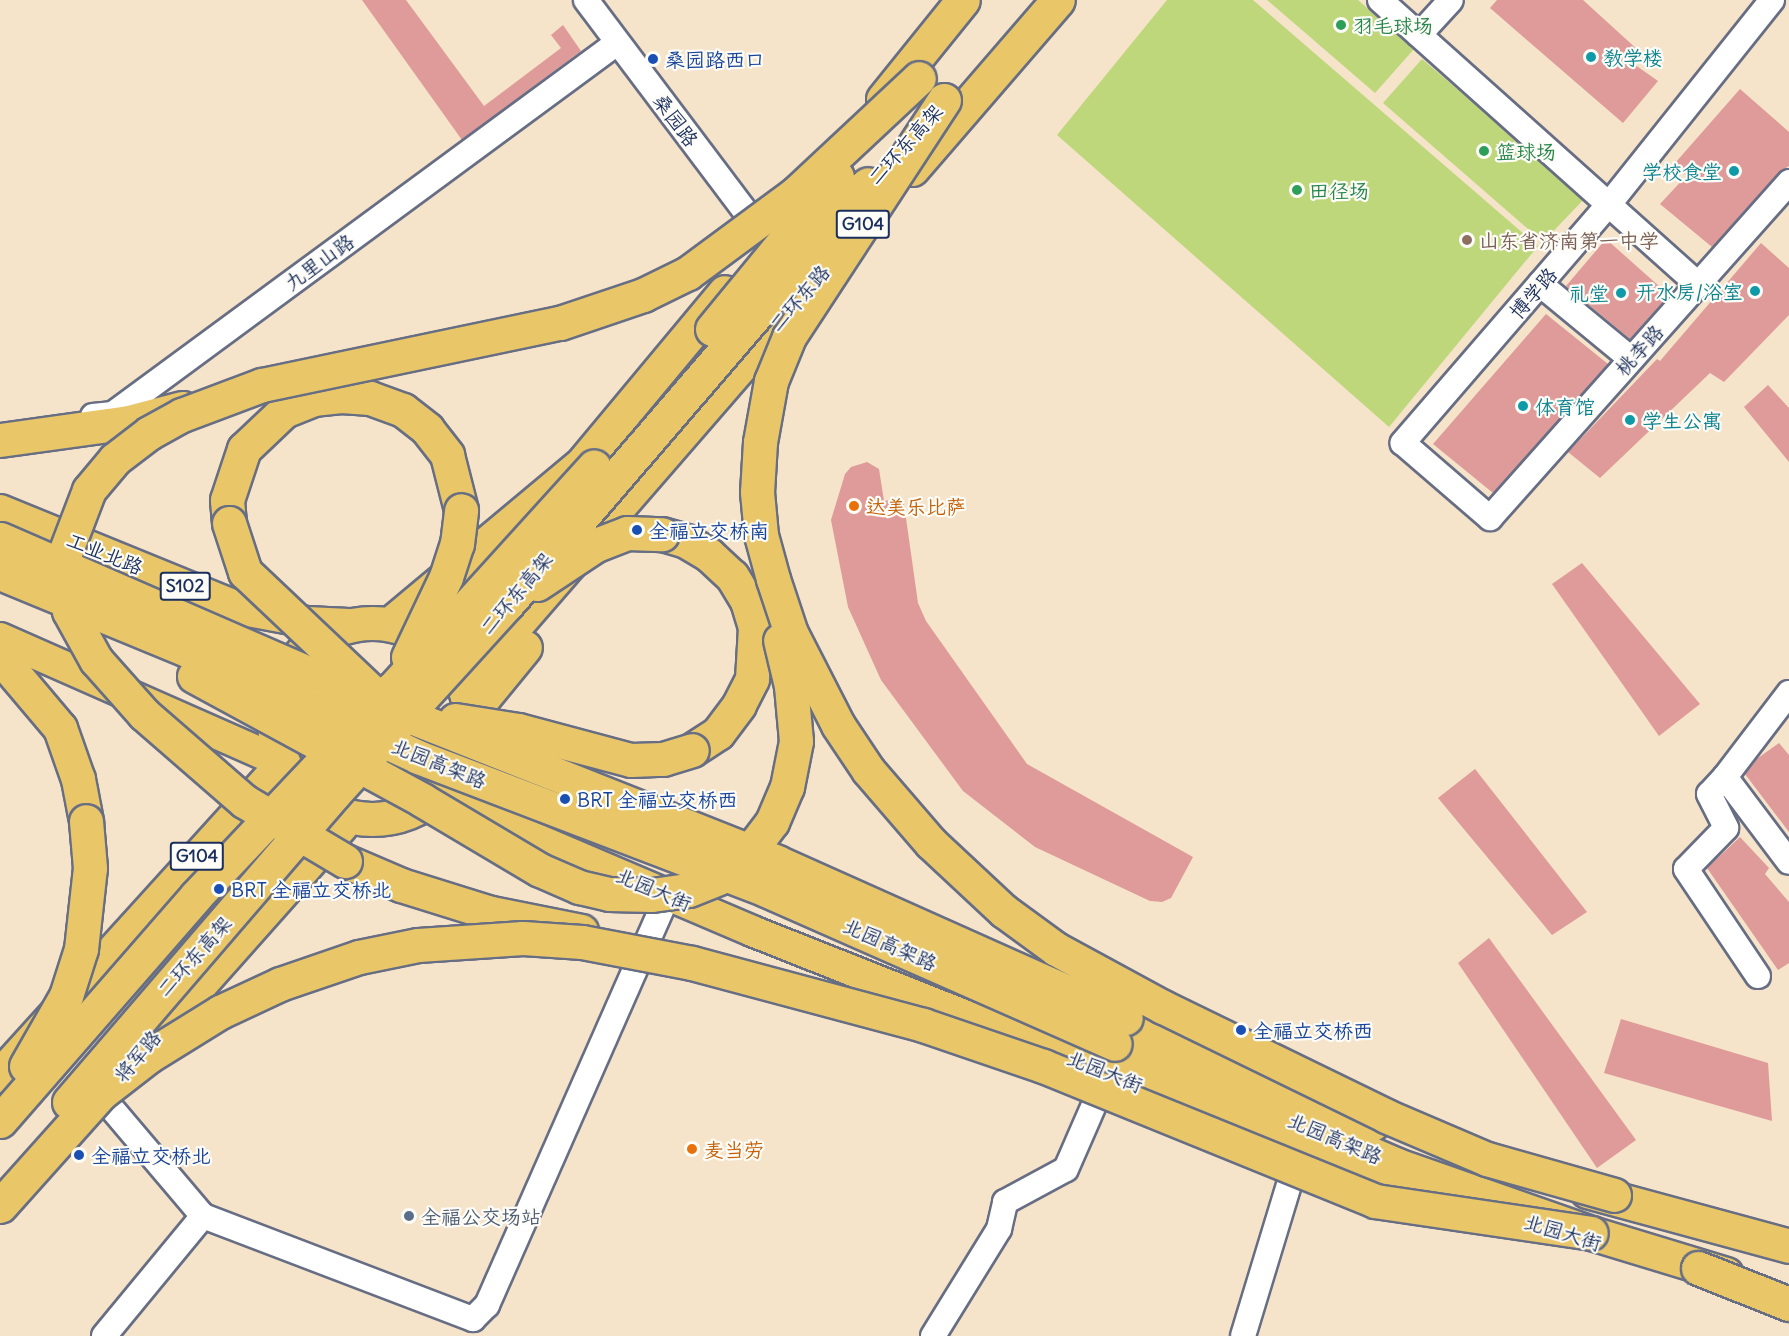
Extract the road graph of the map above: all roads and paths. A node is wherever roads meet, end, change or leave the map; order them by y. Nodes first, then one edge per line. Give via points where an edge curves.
1 (586, 0) edge
2 (963, 0) edge
3 (986, 0) edge
4 (1031, 0) edge
5 (1058, 0) edge
6 (1380, 0) edge
7 (1451, 0) edge
8 (1772, 0) edge
9 (1419, 35) junction
10 (617, 43) junction
11 (919, 78) junction
12 (944, 100) junction
13 (1789, 182) edge
14 (1608, 204) junction
15 (767, 240) junction
16 (1540, 284) junction
17 (1698, 284) junction
18 (1631, 359) junction
19 (262, 385) junction
20 (0, 425) edge
21 (0, 440) edge
22 (584, 462) junction
23 (0, 510) edge
24 (1490, 518) joint
25 (761, 535) junction
26 (0, 539) edge
27 (0, 574) edge
28 (508, 603) junction
29 (349, 624) junction
30 (390, 624) junction
31 (0, 638) edge
32 (426, 638) junction
33 (0, 657) edge
34 (1789, 693) edge
35 (392, 699) junction
36 (468, 714) junction
37 (283, 764) junction
38 (1725, 777) junction
39 (438, 797) junction
40 (348, 818) junction
41 (1789, 862) edge
42 (668, 895) junction
43 (634, 951) junction
44 (1758, 976) dead end
45 (0, 1075) edge
46 (1101, 1089) junction
47 (102, 1097) junction
48 (0, 1101) edge
49 (0, 1121) edge
50 (1301, 1147) junction
51 (0, 1185) edge
52 (1614, 1195) junction
53 (0, 1206) edge
54 (0, 1216) edge
55 (203, 1216) junction
56 (1591, 1233) junction
57 (1789, 1237) edge
58 (1789, 1246) edge
59 (1698, 1268) junction
60 (1789, 1290) edge
61 (1789, 1304) edge
62 (104, 1336) edge
63 (933, 1336) edge
64 (1243, 1336) edge

1 - 10 street, 桑园路
2 - 15 highway
3 - 11 highway, 二环东高架
4 - 12 highway, 二环东高架
5 - 36 highway, 二环东路 / G104 via 611,515 518,657
6 - 9 street
7 - 9 street
8 - 14 street, 博学路
9 - 14 street
10 - 15 street, 桑园路
10 - 20 street, 九里山路 via 113,414
11 - 19 highway, bridge via 796,193 734,242 688,273 643,295 560,323
11 - 35 highway, 二环东高架, bridge via 650,404
12 - 25 highway, bridge via 784,348 771,381 760,442 757,492
12 - 28 highway, 二环东高架, bridge via 695,382
13 - 17 street, 桃李路
14 - 16 street, 博学路
14 - 17 street
15 - 22 highway
16 - 18 street
16 - 24 street, 博学路 via 1403,443
17 - 18 street, 桃李路
18 - 24 street, 桃李路
19 - 21 highway, bridge via 129,422
19 - 43 highway, bridge via 182,415 149,433 116,459 89,490 60,566 69,611 96,660 194,761 244,801 328,852 401,885 491,913 585,932
22 - 30 highway
22 - 32 highway
23 - 29 main road, 工业北路 / S102 via 248,611 307,622
25 - 27 highway, bridge via 791,686 796,741 787,788 772,822 743,860 718,878 689,890 652,895 609,894 579,887 540,870 422,800
25 - 52 highway, bridge via 791,633 838,725 868,770 931,843 1004,911 1056,949 1299,1075 1487,1159
26 - 35 highway, 北园高架路, bridge
27 - 56 highway, 北园高架路, bridge via 189,651 418,757 766,890 1397,1165
28 - 35 highway, bridge via 596,545 627,533 662,534 686,541 732,576 747,602 755,627 752,679 718,733 692,750 663,759 631,760
28 - 51 highway, 二环东高架, bridge via 118,1041
29 - 30 highway, G104
29 - 37 highway, G104 via 319,637 293,661 277,693 273,729
30 - 32 highway, G104
31 - 37 main road
32 - 36 highway, G104 via 449,658
33 - 48 highway, bridge via 60,728 78,780 90,868 81,949 66,996 44,1041
34 - 38 street
35 - 35 highway, bridge via 245,572 229,524 227,500 244,448 284,411 313,399 370,398 403,410 427,429 447,455 456,483 461,510 456,544 446,577
35 - 49 highway, 二环东高架, bridge via 196,896
35 - 52 highway, 北园高架路, bridge via 777,862 1351,1116 1507,1178
36 - 39 highway, G104
36 - 57 main road via 993,962 1329,1081 1493,1149 1611,1182 1737,1226
37 - 40 highway, G104 via 299,788 321,806
37 - 45 highway, G104
38 - 41 street
38 - 44 street via 1709,794 1726,828 1686,869
39 - 40 highway, G104 via 411,813 380,820
39 - 42 main road, 北园大街
40 - 47 highway, 将军路
42 - 50 main road, 北园大街
42 - 55 street via 487,1305 473,1319
43 - 46 highway, bridge via 922,1025
43 - 53 highway, bridge via 582,942 473,939 359,957 280,984 220,1012 149,1056 108,1088
46 - 56 highway, bridge via 1375,1202
46 - 63 street via 1066,1169 1005,1202 999,1229
47 - 54 highway, 将军路
47 - 55 street
50 - 60 main road, 北园大街 via 1451,1199 1652,1259
50 - 64 street
52 - 58 highway, 北园高架路 via 1727,1232
55 - 62 street
56 - 59 highway, 北园高架路
59 - 60 highway, 北园高架路, bridge
59 - 61 highway, bridge

